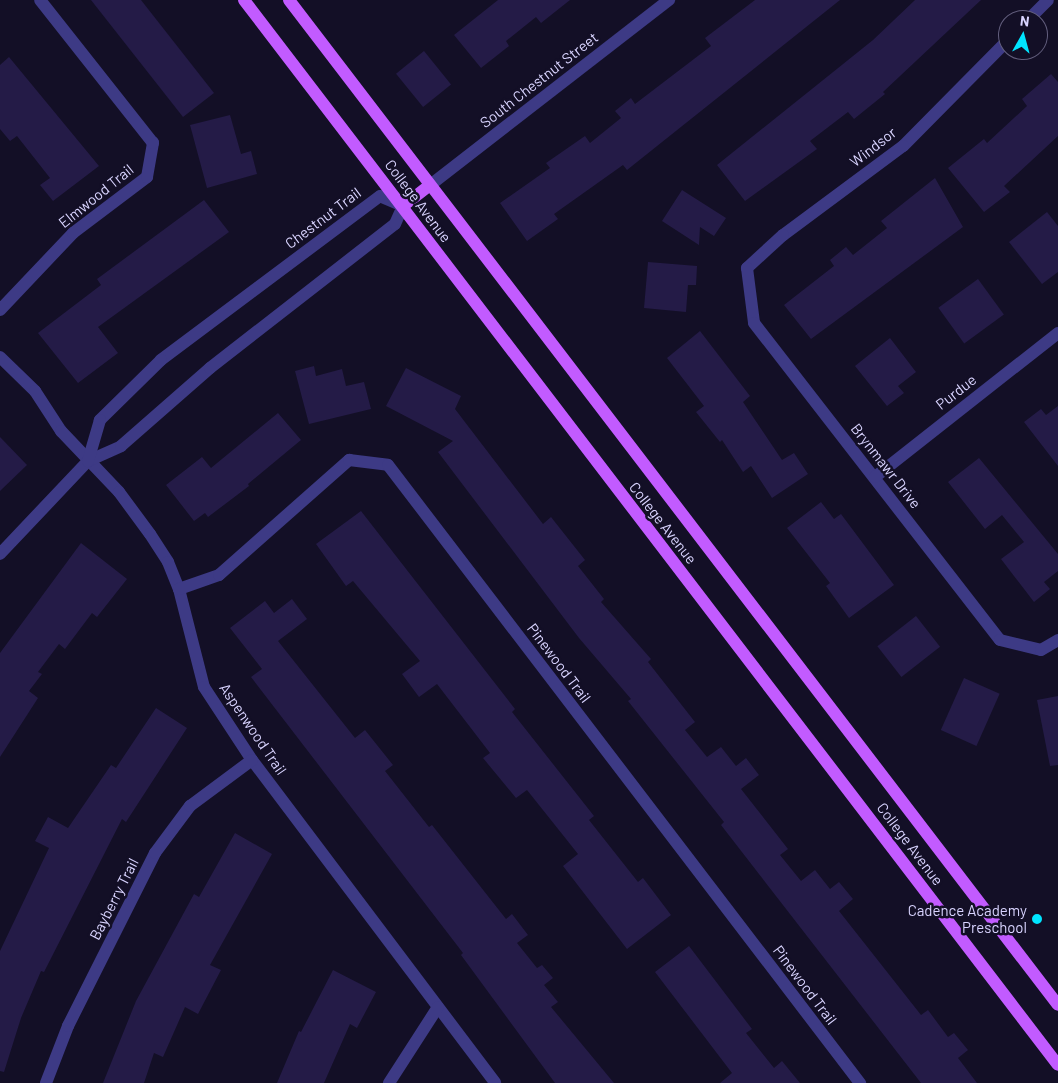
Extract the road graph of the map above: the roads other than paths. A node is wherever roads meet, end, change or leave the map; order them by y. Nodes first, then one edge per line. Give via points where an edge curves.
1 (40, 0) edge
2 (244, 0) edge
3 (289, 0) edge
4 (669, 0) edge
5 (1048, 0) edge
6 (1038, 10) edge
7 (998, 50) edge
8 (429, 186) junction
9 (403, 206) junction
10 (747, 268) joint
11 (0, 310) edge
12 (1058, 333) edge
13 (0, 357) edge
14 (88, 461) junction
15 (874, 477) junction
16 (0, 554) edge
17 (179, 589) junction
18 (1058, 640) edge
19 (252, 760) junction
20 (1058, 1005) edge
21 (438, 1007) junction
22 (1058, 1065) edge
23 (46, 1083) edge
24 (388, 1083) edge
25 (495, 1083) edge
26 (860, 1083) edge

1 - 11 street, Elmwood Trail via 153,143 147,177 74,233
2 - 9 main road, College Avenue
3 - 8 main road, College Avenue
4 - 8 street, South Chestnut Street
5 - 6 street
7 - 10 street, Windsor via 903,146 783,235
8 - 9 main road
8 - 20 main road, College Avenue
9 - 14 street, Chestnut Trail via 395,224 210,368 121,446
9 - 14 street, Chestnut Trail via 380,196 161,360 100,420
9 - 22 main road, College Avenue via 478,311
10 - 15 street, Brynmawr Drive via 754,324
12 - 15 street, Purdue
13 - 14 street, Aspenwood Trail via 35,391 61,431
14 - 16 street, Chestnut Trail
14 - 17 street, Aspenwood Trail via 119,492 150,534 168,562
15 - 18 street, Brynmawr Drive via 1000,640 1041,650
17 - 19 street, Aspenwood Trail via 204,687
17 - 26 street, Pinewood Trail via 219,575 349,460 388,465
19 - 21 street, Aspenwood Trail
19 - 23 street, Bayberry Trail via 190,806 155,853 68,1026
21 - 24 street
21 - 25 street, Aspenwood Trail

